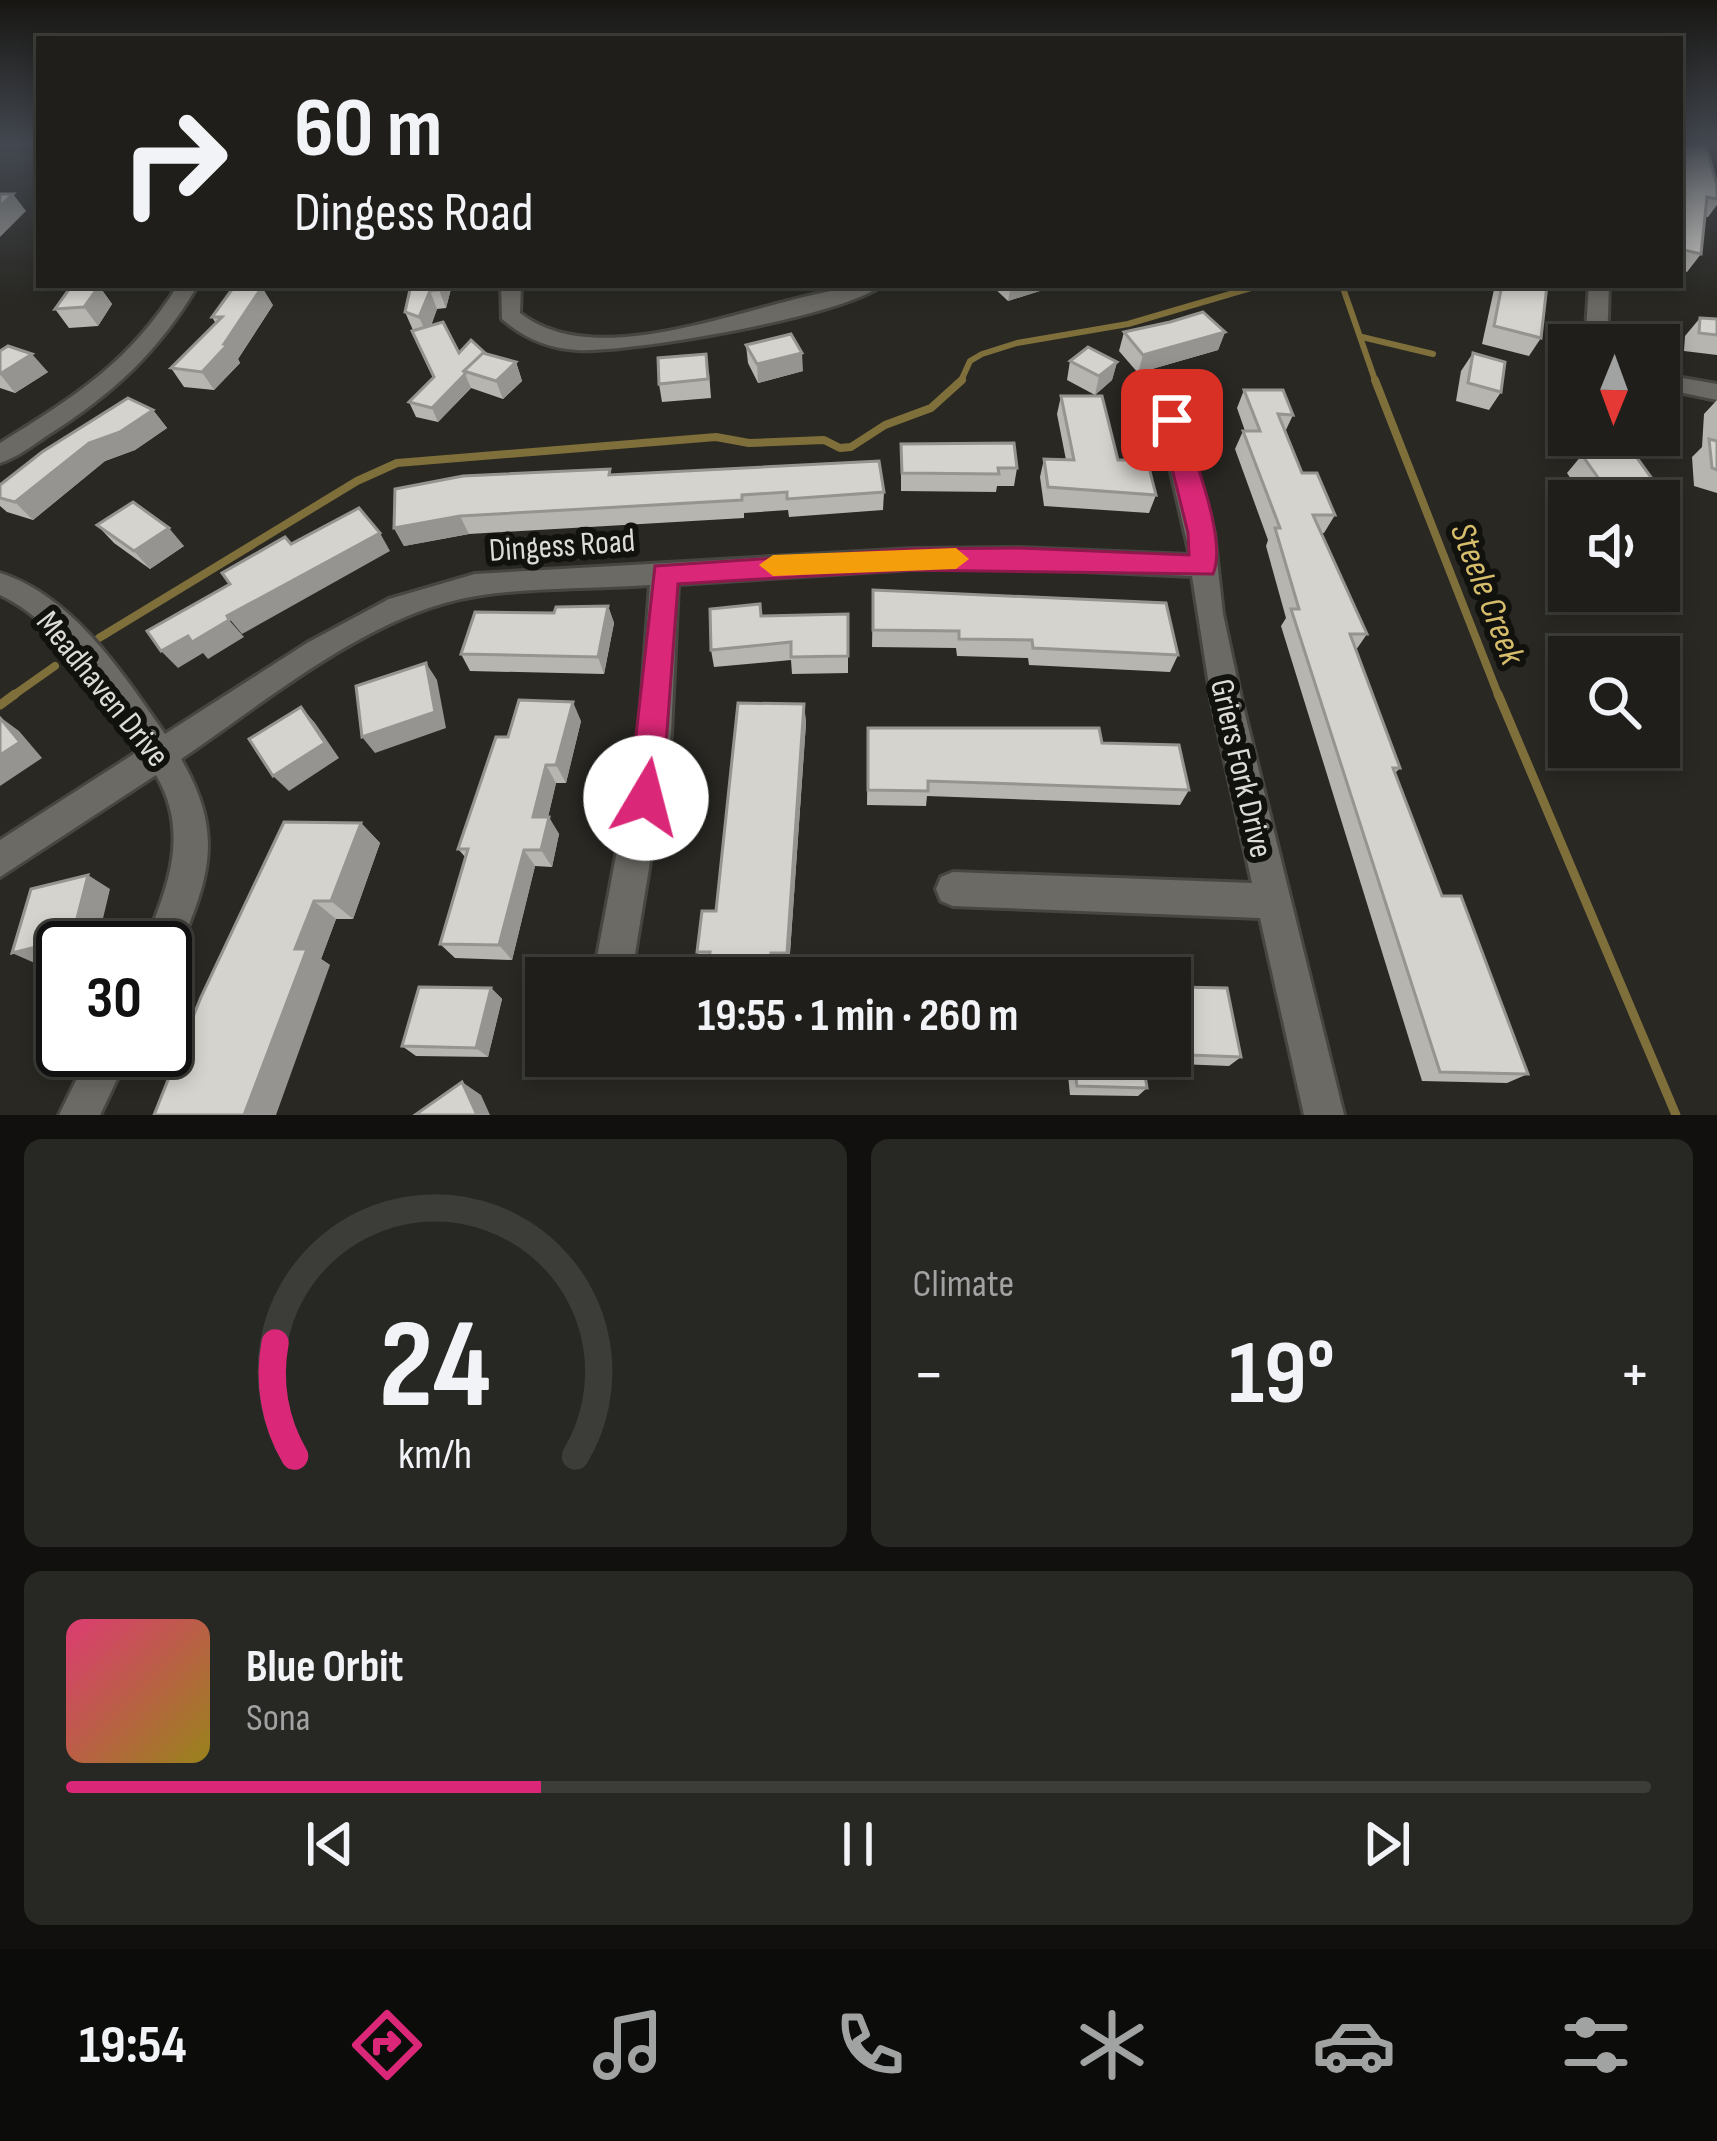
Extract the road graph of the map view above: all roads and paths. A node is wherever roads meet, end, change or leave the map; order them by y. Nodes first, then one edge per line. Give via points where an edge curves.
1 (186, 288) edge
2 (511, 288) edge
3 (861, 288) edge
4 (1599, 288) edge
5 (1597, 324) edge
6 (1680, 385) edge
7 (1717, 392) edge
8 (1172, 420) dead end
9 (0, 454) edge
10 (1203, 566) junction
11 (665, 574) junction
12 (0, 584) edge
13 (162, 753) junction
14 (0, 860) edge
15 (953, 889) dead end
16 (1273, 901) junction
17 (171, 921) edge
18 (616, 957) edge
19 (99, 1077) edge
20 (80, 1115) edge
21 (1324, 1115) edge

1 - 9 street via 125,374
2 - 3 street via 509,315 520,330 548,341 586,341 720,328
4 - 5 street
6 - 7 street
8 - 10 street, Griers Fork Drive
10 - 11 street, Dingess Road via 976,558
10 - 16 street, Griers Fork Drive
11 - 13 street, Dingess Road via 475,585 399,608
11 - 18 street via 655,734
12 - 13 street, Meadhaven Drive via 50,615
13 - 14 street, Dingess Road
13 - 17 street, Meadhaven Drive via 191,813 187,880
15 - 16 street
16 - 21 street, Griers Fork Drive
19 - 20 street

